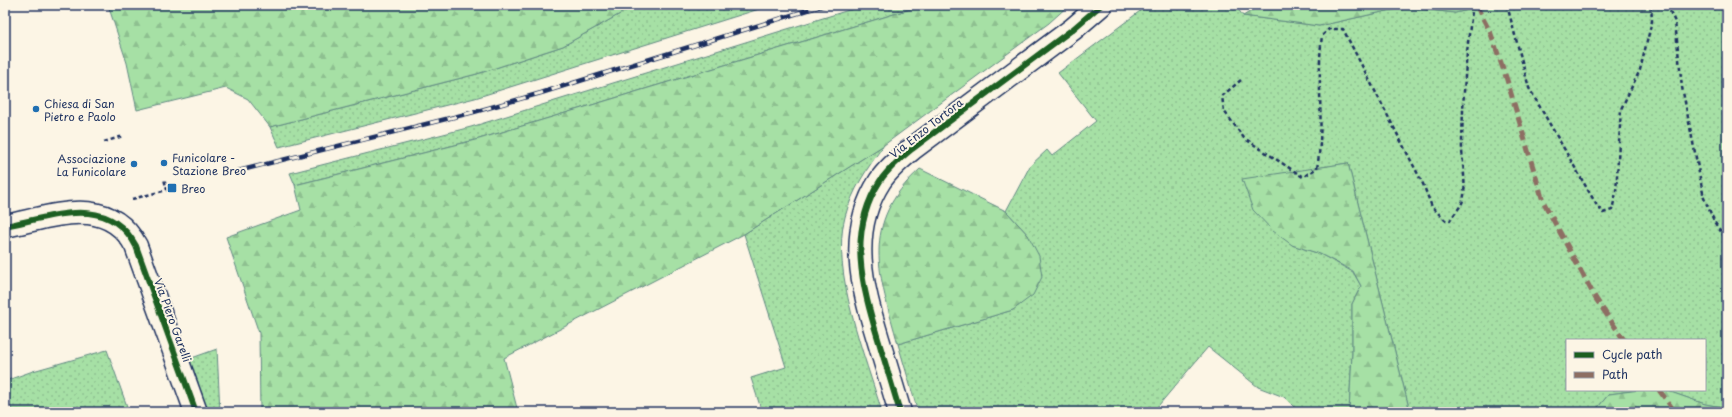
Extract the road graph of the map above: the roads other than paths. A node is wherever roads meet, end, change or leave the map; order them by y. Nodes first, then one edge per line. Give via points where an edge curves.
1 (1101, 5) edge
2 (5, 226) edge
3 (196, 412) edge
4 (900, 412) edge

1 - 4 street, Via Enzo Tortora via 1073,29 912,149 880,181 874,192 861,229 860,264 869,308
2 - 3 street, Via Piero Garelli via 77,212 96,213 124,227 136,246

